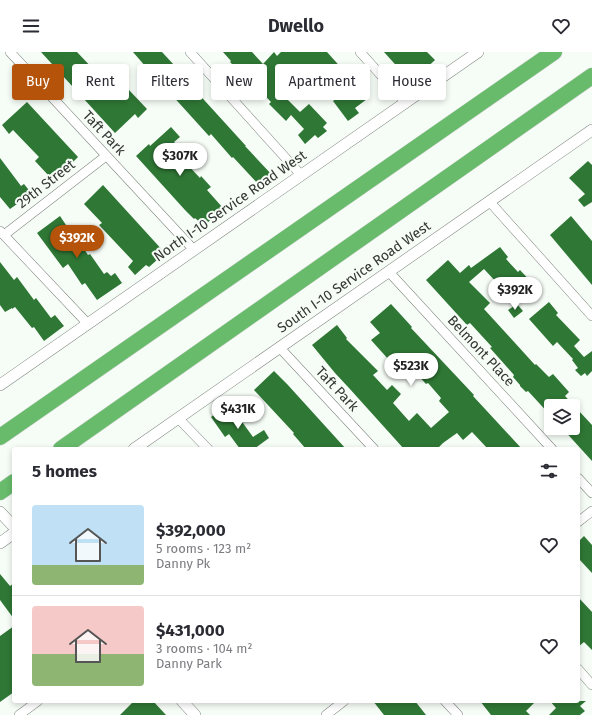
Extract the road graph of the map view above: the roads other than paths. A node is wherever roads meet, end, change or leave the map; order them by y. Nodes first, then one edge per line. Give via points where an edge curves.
1 (10, 52) edge
2 (190, 52) edge
3 (360, 52) edge
4 (478, 52) edge
5 (554, 52) edge
6 (592, 76) edge
7 (405, 102) junction
8 (592, 130) edge
9 (106, 156) junction
10 (301, 175) junction
11 (489, 201) junction
12 (2, 233) edge
13 (194, 250) junction
14 (389, 272) junction
15 (592, 316) edge
16 (88, 324) junction
17 (280, 348) junction
18 (0, 385) edge
19 (178, 418) junction
20 (0, 437) edge
21 (65, 447) edge
22 (137, 447) edge
23 (206, 447) edge
24 (372, 447) edge
25 (550, 447) edge
26 (580, 480) edge
27 (12, 483) edge
28 (0, 492) edge
29 (592, 493) edge
30 (592, 511) edge
31 (0, 512) edge
32 (580, 520) edge
33 (12, 525) edge
34 (12, 534) edge
35 (0, 543) edge
36 (580, 671) edge
37 (592, 685) edge
38 (35, 703) edge
39 (184, 703) edge
40 (341, 703) edge
41 (447, 703) edge
42 (19, 715) edge
43 (195, 715) edge
44 (326, 715) edge
45 (458, 715) edge

1 - 9 street, Taft Park
2 - 10 street
3 - 7 street
4 - 7 street, North I-10 Service Road West
5 - 20 highway
6 - 21 highway
7 - 10 street, North I-10 Service Road West
8 - 11 street, South I-10 Service Road West
9 - 12 street, 29th Street
9 - 13 street, Taft Park
10 - 13 street, North I-10 Service Road West
11 - 14 street, South I-10 Service Road West
11 - 15 street
12 - 16 street
13 - 16 street, North I-10 Service Road West
14 - 17 street, South I-10 Service Road West
14 - 25 street, Belmont Place
16 - 18 street, North I-10 Service Road West
17 - 19 street, South I-10 Service Road West
17 - 24 street, Taft Park
19 - 22 street, South I-10 Service Road West
19 - 23 street
26 - 29 street
27 - 28 highway
30 - 32 street
31 - 33 street
34 - 35 street
36 - 37 street
38 - 42 street
39 - 43 street
40 - 44 street
41 - 45 street

